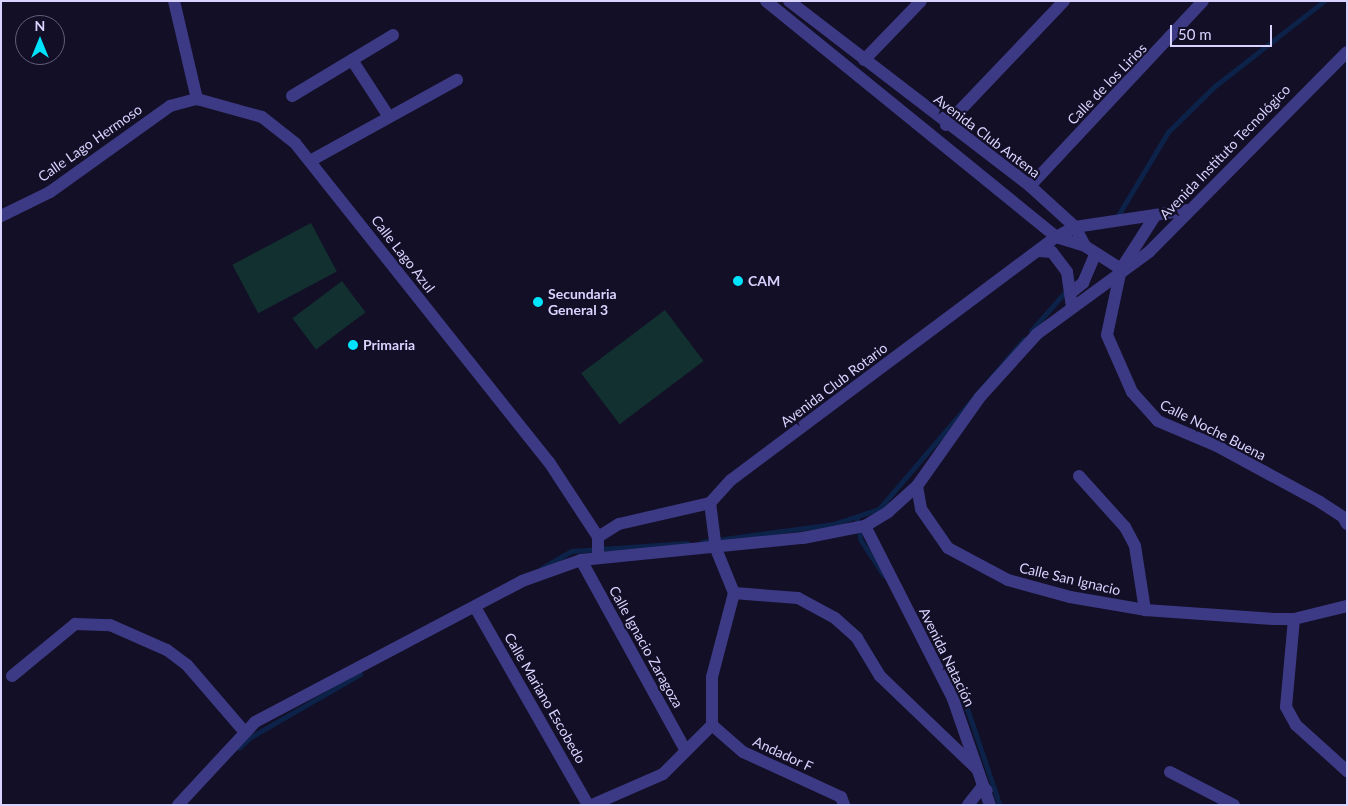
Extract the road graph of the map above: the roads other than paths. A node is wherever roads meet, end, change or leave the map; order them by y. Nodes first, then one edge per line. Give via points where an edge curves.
1 (174, 1) edge
2 (766, 1) edge
3 (789, 1) edge
4 (921, 1) edge
5 (1064, 1) edge
6 (1203, 1) edge
7 (393, 35) dead end
8 (1347, 52) edge
9 (352, 60) junction
10 (864, 60) junction
11 (456, 80) dead end
12 (292, 96) dead end
13 (197, 99) junction
14 (389, 117) junction
15 (946, 124) junction
16 (310, 161) junction
17 (1030, 186) junction
18 (1187, 210) junction
19 (1, 216) edge
20 (1155, 216) junction
21 (1075, 227) junction
22 (1056, 237) junction
23 (1085, 246) junction
24 (1038, 251) junction
25 (1096, 255) junction
26 (1121, 269) junction
27 (1073, 291) junction
28 (1072, 306) junction
29 (1079, 476) dead end
30 (917, 486) junction
31 (710, 503) junction
32 (1346, 517) edge
33 (865, 526) junction
34 (598, 537) junction
35 (716, 548) junction
36 (598, 558) junction
37 (581, 560) junction
38 (734, 593) junction
39 (1347, 606) edge
40 (475, 607) junction
41 (1145, 610) junction
42 (1294, 619) junction
43 (12, 676) dead end
44 (712, 725) junction
45 (243, 730) junction
46 (685, 749) junction
47 (977, 769) junction
48 (1347, 771) edge
49 (1170, 772) dead end
50 (983, 786) junction
51 (186, 801) edge
52 (588, 805) edge
53 (592, 805) edge
54 (844, 805) edge
55 (968, 805) edge
56 (990, 805) edge
57 (997, 805) edge
58 (1234, 805) edge

1 - 13 street
2 - 22 street
3 - 10 street, Avenida Club Antena
4 - 10 street
5 - 15 street
6 - 17 street, Calle de los Lirios
7 - 9 street
8 - 18 street, Avenida Instituto Tecnológico
9 - 12 street
9 - 14 street
10 - 15 street, Avenida Club Antena
11 - 14 street
13 - 16 street, Calle Lago Azul via 262,118 295,143
13 - 19 street, Calle Lago Hermoso via 170,106 50,192
14 - 16 street
15 - 17 street, Avenida Club Antena
16 - 34 street, Calle Lago Azul via 549,462
17 - 21 street, Avenida Club Antena
18 - 20 street
18 - 26 street, Avenida Instituto Tecnológico via 1149,252
20 - 21 street
20 - 26 street
21 - 22 street, Avenida Club Rotario
21 - 23 street, Avenida Club Antena
22 - 23 street
22 - 24 street, Avenida Club Rotario
23 - 25 street
24 - 27 street via 1052,252 1058,258
24 - 31 street, Avenida Club Rotario via 730,480
25 - 26 street
25 - 27 street via 1083,283
26 - 28 street
26 - 32 street, Calle Noche Buena via 1107,344 1146,413 1217,446
27 - 28 street
28 - 30 street via 1006,365
29 - 41 street, Calle San Ignacio via 1124,527 1135,546
30 - 33 street
30 - 41 street, Calle San Ignacio via 920,509 931,527 948,548 972,564 1070,597
31 - 34 street via 619,524
31 - 35 street
33 - 35 street
33 - 47 street, Avenida Natación via 953,699
34 - 36 street
35 - 36 street
35 - 38 street
36 - 37 street
37 - 40 street via 522,581
37 - 46 street, Calle Ignacio Zaragoza
38 - 44 street via 712,676
38 - 47 street via 798,598 835,618 857,638 880,676
39 - 42 street, Calle San Ignacio
40 - 45 street
40 - 52 street, Calle Mariano Escobedo
41 - 42 street, Calle San Ignacio
42 - 48 street via 1286,707 1296,725
43 - 45 street via 75,624 110,625 160,646 187,665
44 - 46 street
44 - 54 street, Andador F via 743,752 841,797
45 - 51 street
46 - 53 street via 663,774
47 - 50 street, Avenida Natación
49 - 58 street
50 - 55 street
50 - 56 street, Avenida Natación
50 - 57 street

